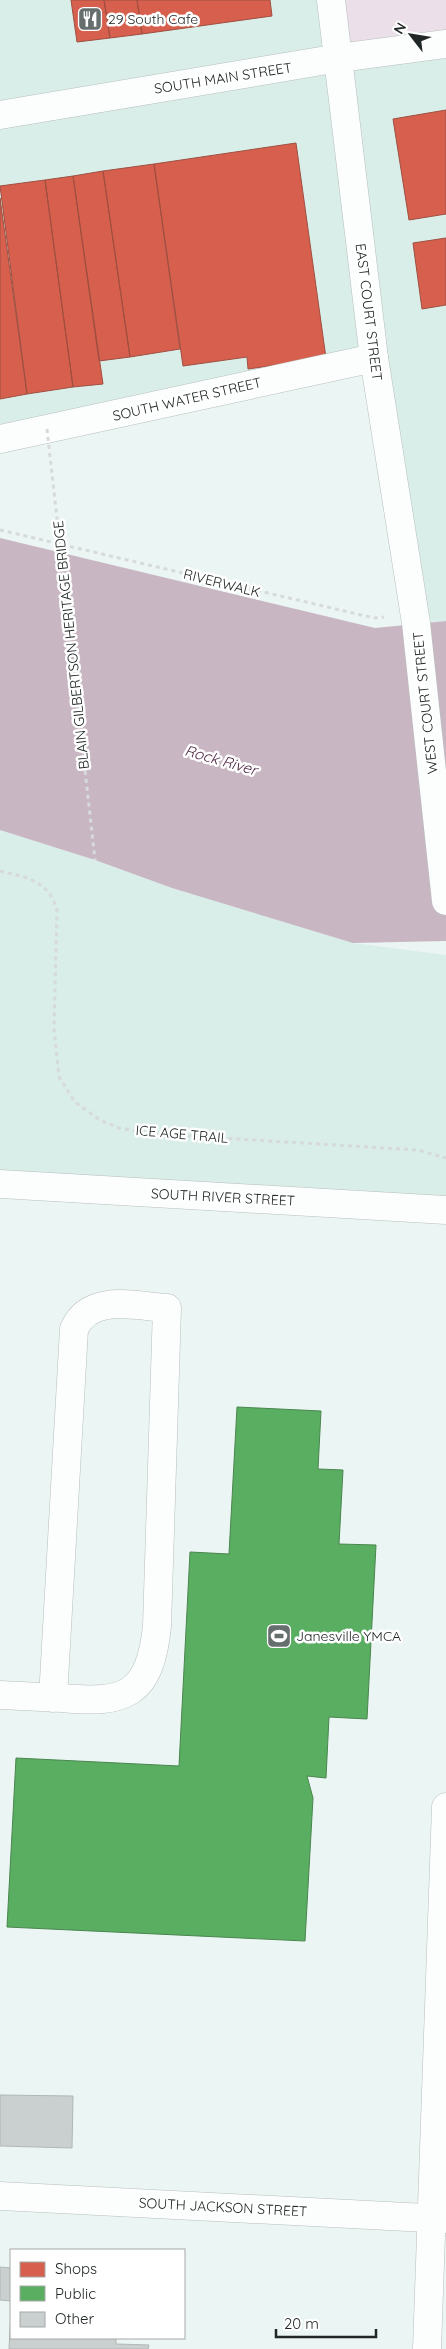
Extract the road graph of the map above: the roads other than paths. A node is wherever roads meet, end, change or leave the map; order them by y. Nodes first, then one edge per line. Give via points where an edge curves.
1 (331, 0) edge
2 (446, 44) edge
3 (340, 58) junction
4 (0, 114) edge
5 (374, 358) junction
6 (0, 439) edge
7 (416, 619) joint
8 (446, 901) edge
9 (0, 1184) edge
10 (446, 1210) edge
11 (0, 1694) edge
12 (53, 1698) junction
13 (446, 1807) edge
14 (444, 1918) edge
15 (0, 2196) edge
16 (439, 2218) edge
17 (427, 2349) edge

1 - 3 main road, EAST COURT STREET
2 - 3 main road, SOUTH MAIN STREET
3 - 4 main road, SOUTH MAIN STREET
3 - 5 main road, EAST COURT STREET
5 - 6 main road, SOUTH WATER STREET
5 - 7 main road, EAST COURT STREET
7 - 8 main road, WEST COURT STREET
9 - 10 main road, SOUTH RIVER STREET
11 - 12 main road
12 - 12 main road via 114,1699 131,1690 145,1674 154,1652 167,1308 107,1304 94,1307 80,1316 74,1329
13 - 14 main road
14 - 16 main road
15 - 16 main road, SOUTH JACKSON STREET
16 - 17 main road

